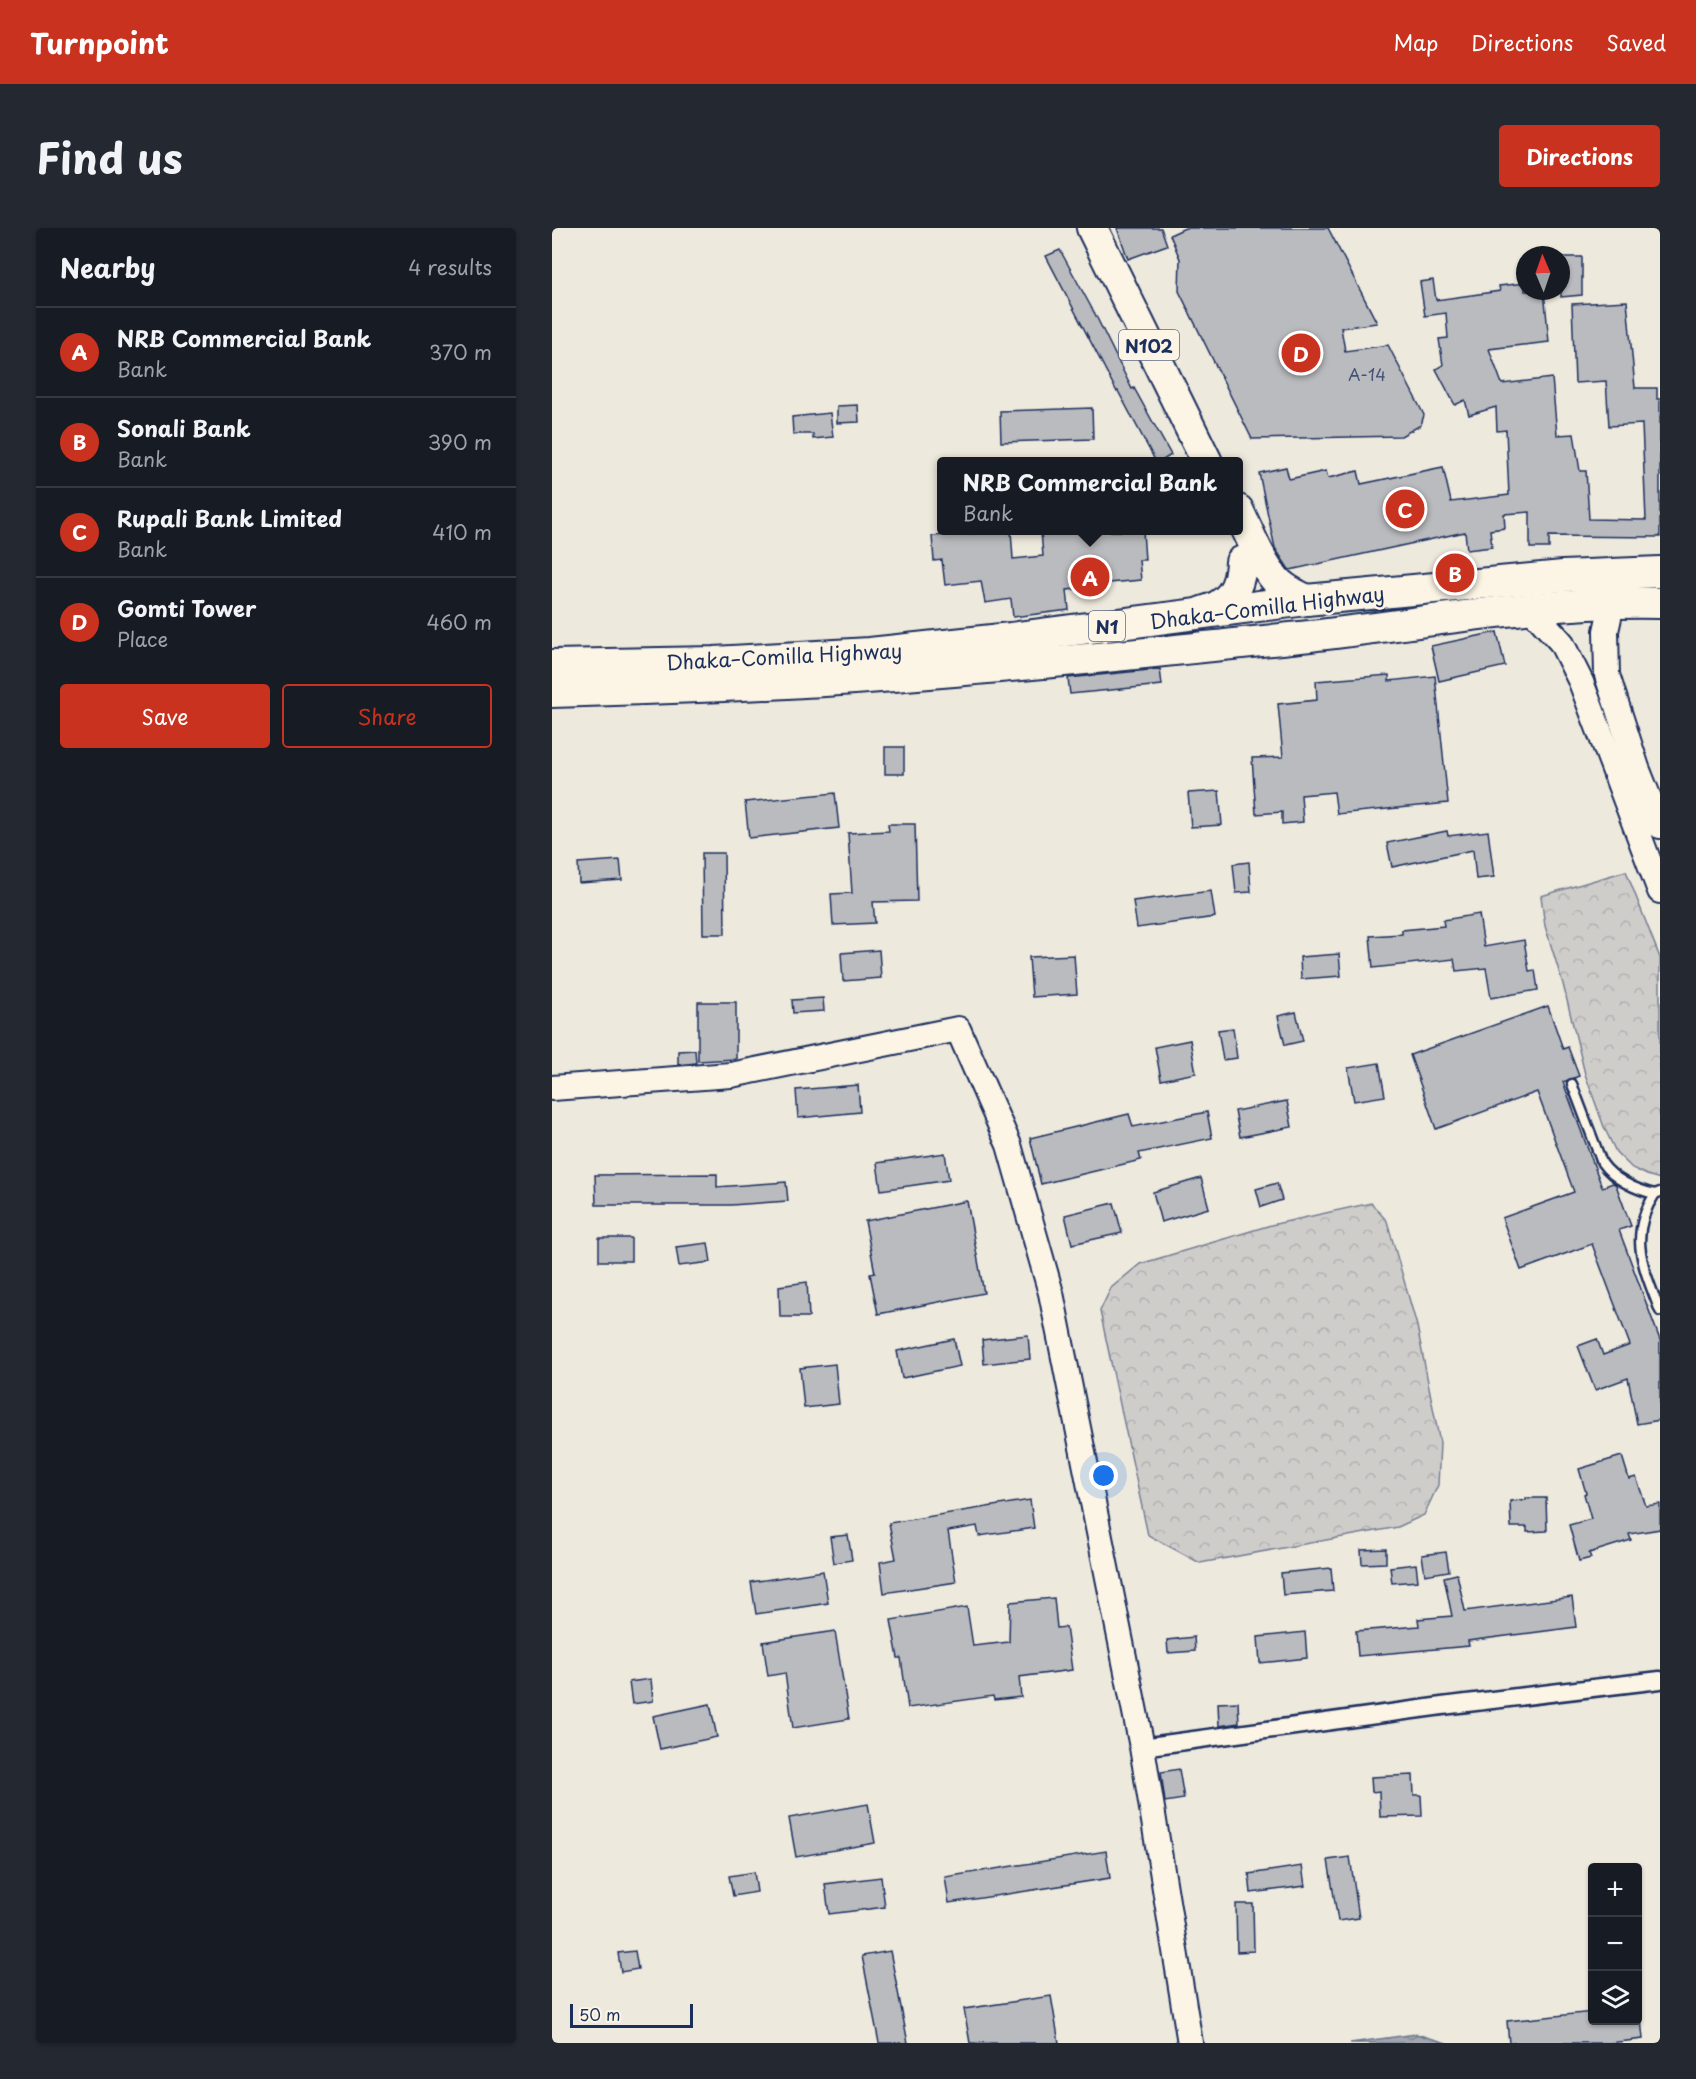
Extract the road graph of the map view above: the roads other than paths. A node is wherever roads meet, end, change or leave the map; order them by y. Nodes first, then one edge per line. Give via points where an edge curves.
1 (1097, 230) edge
2 (1205, 457) edge
3 (1243, 518) edge
4 (1231, 535) edge
5 (1241, 562) junction
6 (1660, 572) edge
7 (1306, 600) junction
8 (1660, 603) edge
9 (1612, 604) junction
10 (1254, 608) junction
11 (1531, 609) junction
12 (1179, 617) junction
13 (552, 665) edge
14 (552, 692) edge
15 (1660, 826) edge
16 (1660, 891) edge
17 (1572, 1084) dead end
18 (552, 1088) edge
19 (1657, 1193) edge
20 (1660, 1311) edge
21 (1660, 1680) edge
22 (1142, 1747) junction
23 (1190, 2043) edge

1 - 2 highway, N102
3 - 7 highway via 1275,579
4 - 5 highway
5 - 10 highway
5 - 12 highway via 1241,578 1230,598 1211,609
6 - 7 highway, Dhaka–Comilla Highway / N1 via 1563,576
7 - 10 highway, Dhaka–Comilla Highway / N1
8 - 9 highway, Dhaka–Comilla Highway / N1
9 - 11 highway, Dhaka–Comilla Highway / N1
9 - 15 street via 1606,631 1607,675
10 - 12 highway, Dhaka–Comilla Highway / N1
11 - 14 highway, Dhaka–Comilla Highway / N1 via 1005,667 777,684
11 - 16 street via 1561,642 1581,682
12 - 13 highway, Dhaka–Comilla Highway / N1 via 870,653 714,662
17 - 19 lane via 1608,1171 1637,1188
18 - 22 street via 731,1075 958,1029 1009,1145 1051,1293
19 - 20 lane via 1643,1216 1639,1249
21 - 22 street
22 - 23 street

